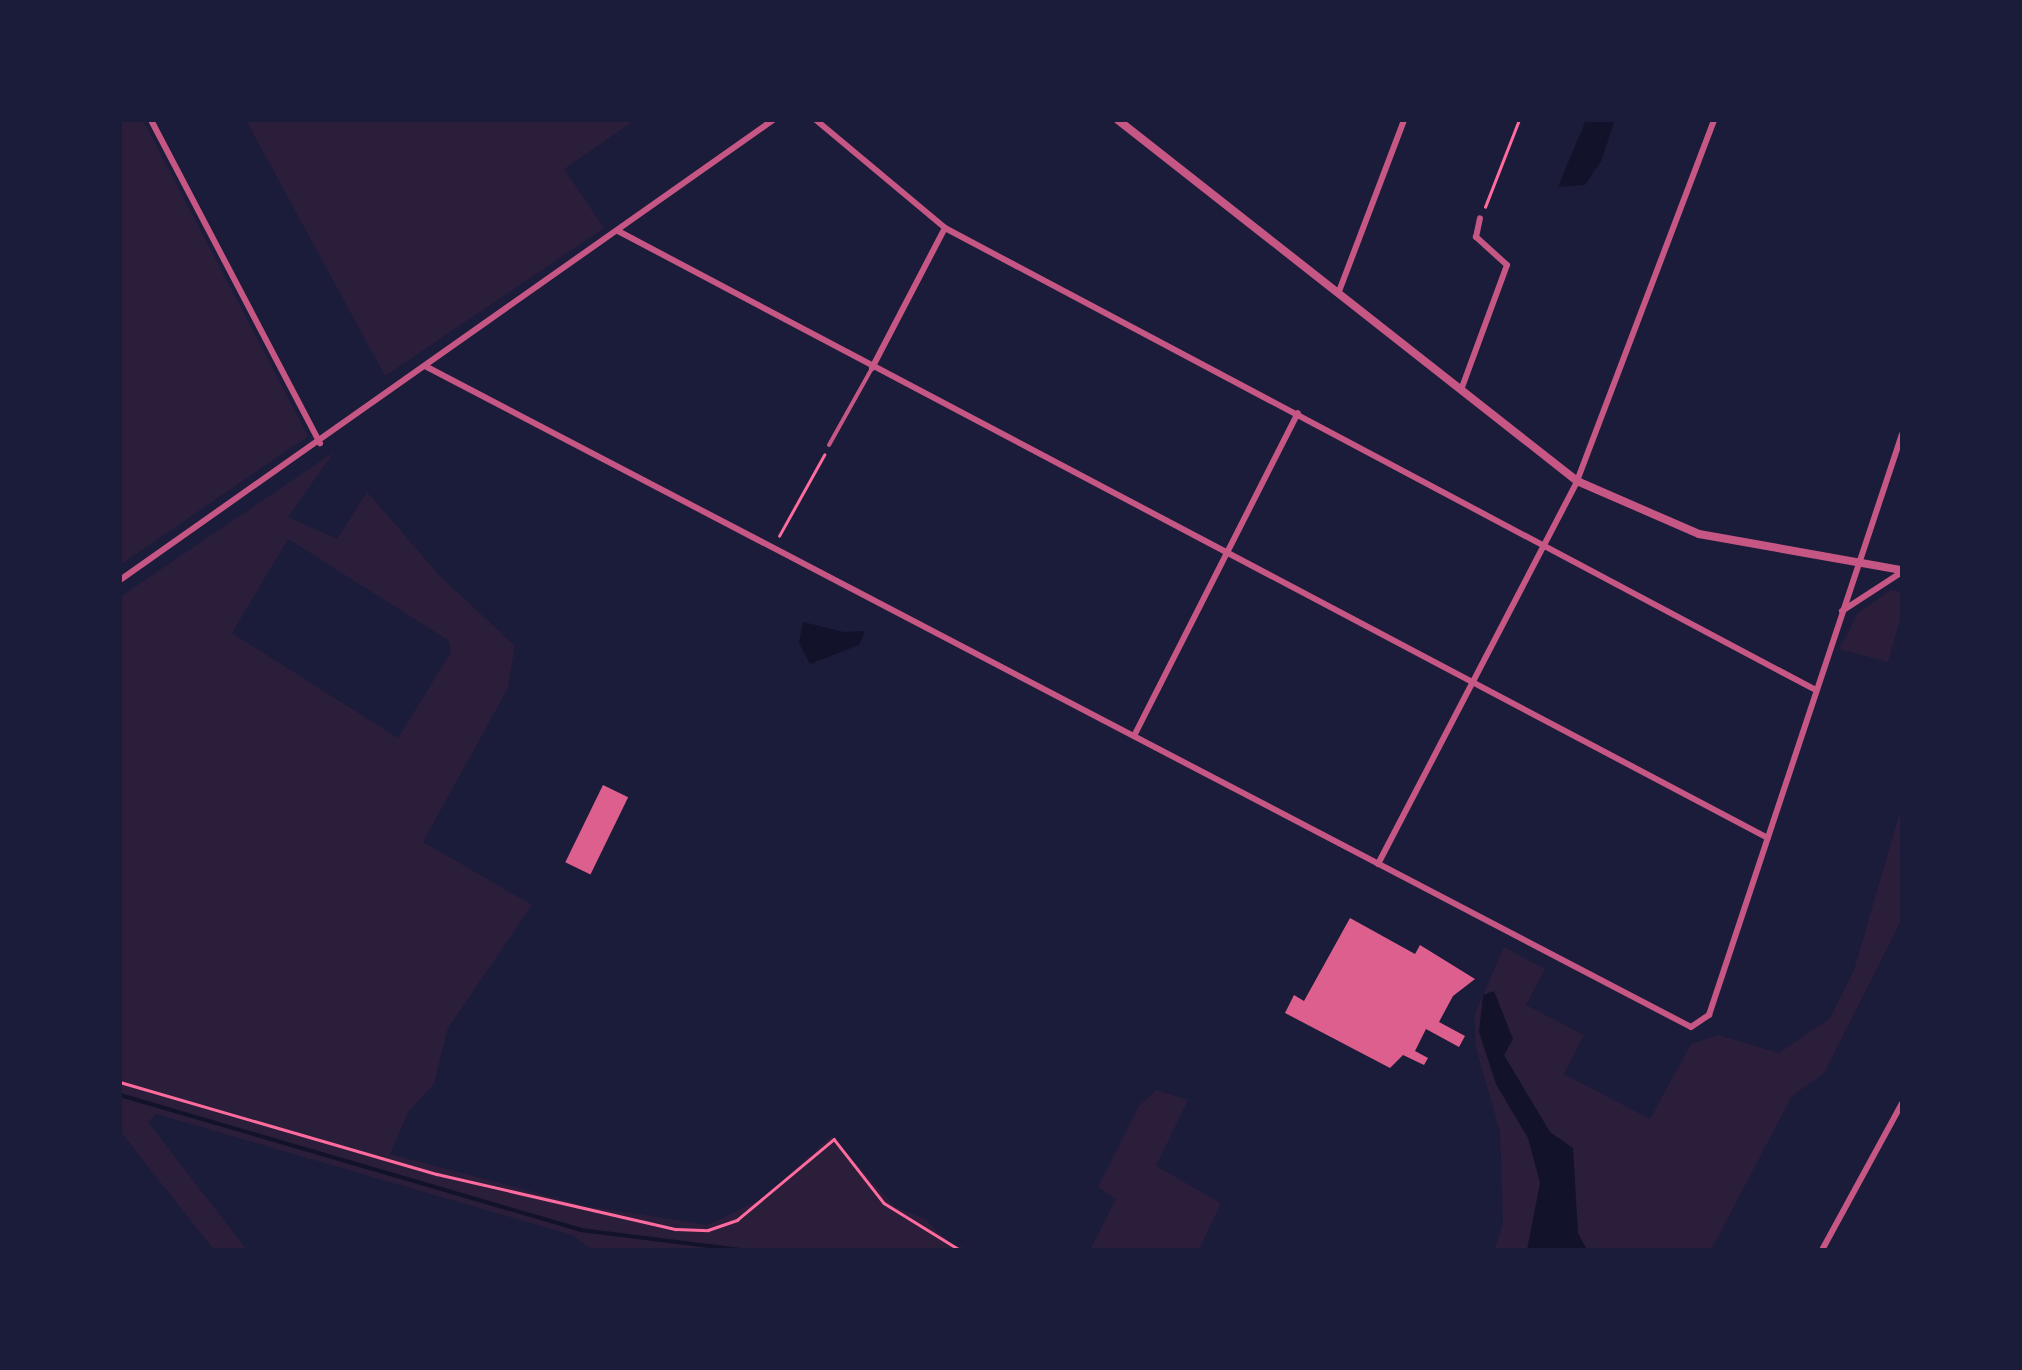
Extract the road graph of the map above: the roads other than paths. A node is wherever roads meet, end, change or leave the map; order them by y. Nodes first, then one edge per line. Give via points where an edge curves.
1 (151, 120) edge
2 (773, 120) edge
3 (816, 120) edge
4 (1118, 120) edge
5 (1404, 120) edge
6 (1714, 120) edge
7 (1480, 218) road end
8 (945, 228) junction
9 (618, 232) junction
10 (1338, 294) junction
11 (426, 366) junction
12 (872, 368) junction
13 (1462, 390) junction
14 (1298, 414) junction
15 (1902, 434) edge
16 (320, 443) junction
17 (829, 445) road end
18 (1577, 481) junction
19 (1544, 542) junction
20 (1226, 554) junction
21 (1857, 562) junction
22 (1902, 571) edge
23 (120, 580) edge
24 (1841, 612) junction
25 (1471, 684) junction
26 (1814, 689) junction
27 (1134, 736) junction
28 (1768, 838) junction
29 (1378, 864) junction
30 (1902, 1104) edge
31 (1822, 1250) edge

1 - 16 street
2 - 9 street
3 - 8 street
4 - 10 street
5 - 10 street
6 - 18 street
7 - 13 street via 1476,237 1507,265
8 - 12 street
8 - 14 street
9 - 11 street
9 - 12 street
10 - 13 street
11 - 16 street
11 - 27 street
12 - 17 lane
12 - 20 street
13 - 18 street
14 - 19 street
14 - 20 street
15 - 21 street
16 - 23 street
18 - 19 street
18 - 21 street via 1699,534
19 - 25 street
19 - 26 street
20 - 25 street
20 - 27 street
21 - 22 street
21 - 24 street
22 - 24 street
24 - 26 street
25 - 28 street
25 - 29 street
26 - 28 street
27 - 29 street
28 - 29 street via 1709,1015 1698,1025 1681,1025
30 - 31 street

